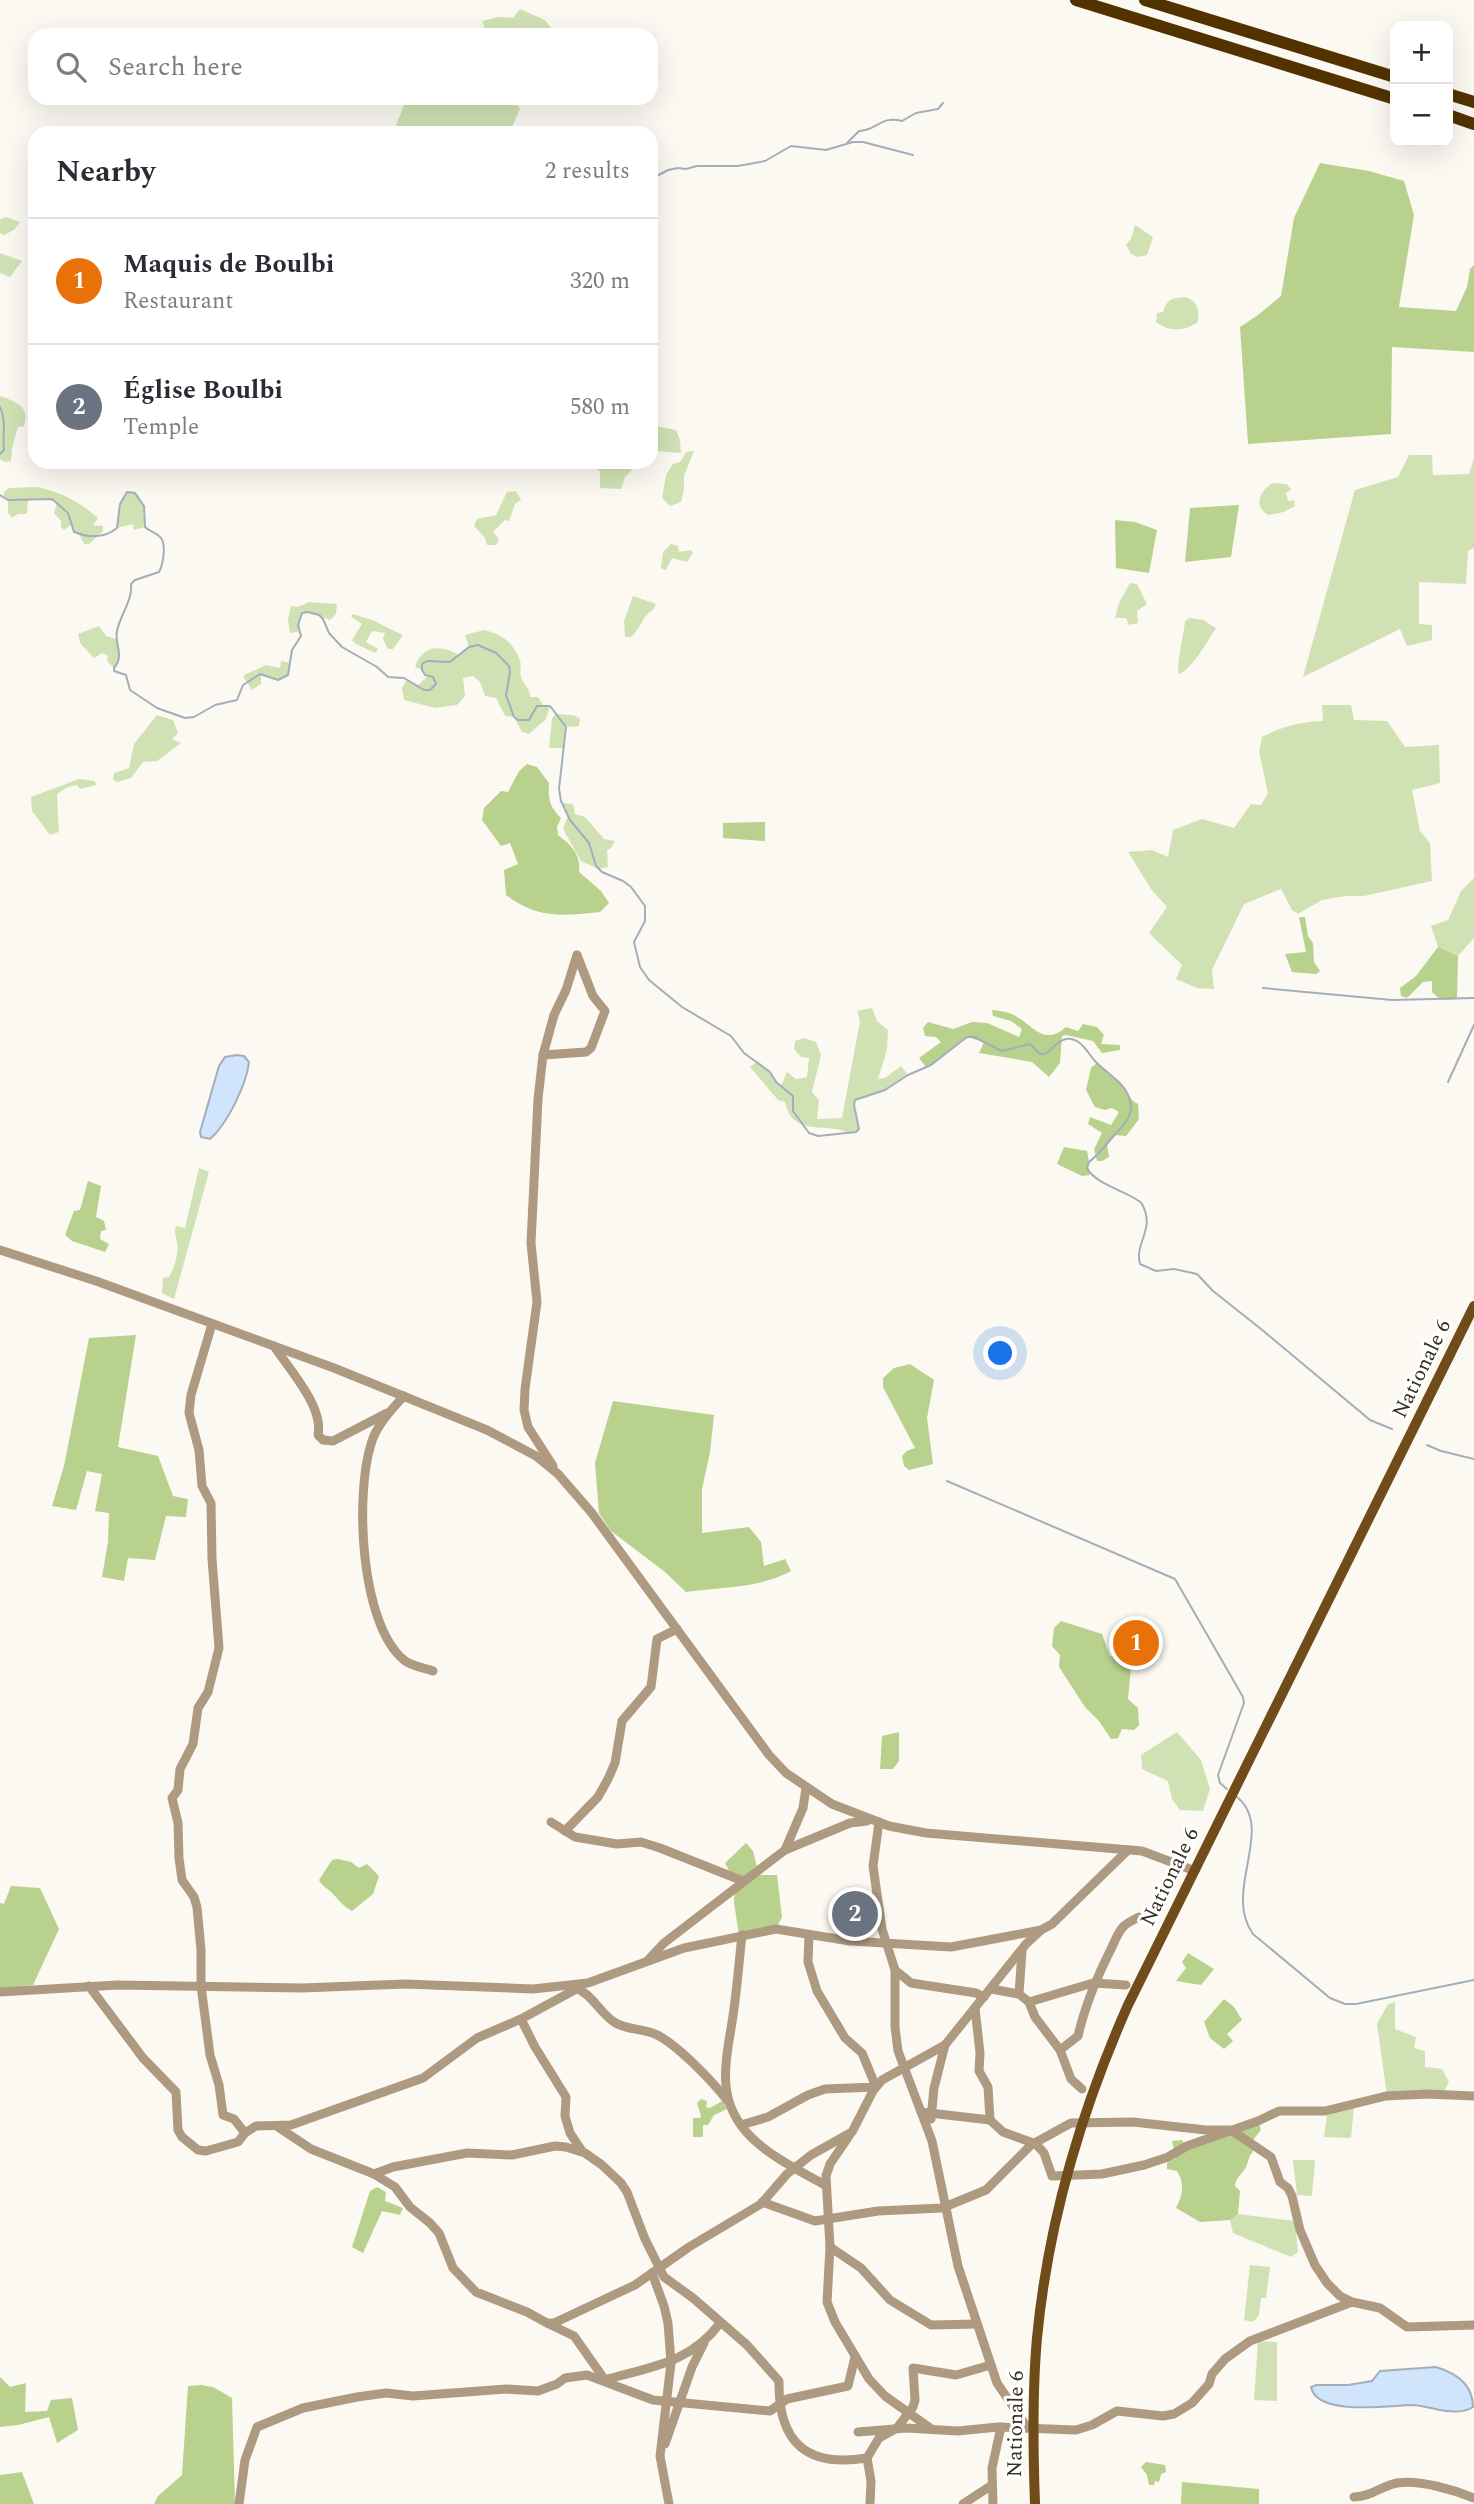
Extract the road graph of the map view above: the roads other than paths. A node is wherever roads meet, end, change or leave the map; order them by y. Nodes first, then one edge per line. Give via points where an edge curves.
1 (1076, 0) edge
2 (1145, 0) edge
3 (1108, 5) edge
4 (1390, 76) edge
5 (1453, 96) edge
6 (1390, 97) edge
7 (1474, 102) edge
8 (1453, 118) edge
9 (1474, 124) edge
10 (543, 1055) junction
11 (0, 1250) edge
12 (1474, 1306) edge
13 (212, 1324) junction
14 (274, 1346) junction
15 (404, 1396) junction
16 (389, 1412) junction
17 (558, 1474) junction
18 (677, 1629) junction
19 (433, 1671) dead end
20 (806, 1788) junction
21 (876, 1821) junction
22 (551, 1822) dead end
23 (565, 1831) junction
24 (785, 1850) junction
25 (1128, 1850) junction
26 (1195, 1871) junction
27 (743, 1881) junction
28 (1139, 1917) dead end
29 (1041, 1930) junction
30 (742, 1935) junction
31 (809, 1935) junction
32 (887, 1944) junction
33 (1022, 1950) junction
34 (648, 1960) junction
35 (895, 1970) junction
36 (587, 1983) junction
37 (1093, 1983) junction
38 (565, 1985) junction
39 (1126, 1985) dead end
40 (89, 1986) junction
41 (201, 1986) junction
42 (577, 1988) junction
43 (0, 1992) edge
44 (987, 1993) junction
45 (1019, 1994) junction
46 (1029, 2002) junction
47 (975, 2008) junction
48 (521, 2019) junction
49 (944, 2045) junction
50 (1060, 2050) junction
51 (903, 2067) junction
52 (876, 2087) junction
53 (1082, 2088) dead end
54 (1474, 2096) edge
55 (728, 2101) junction
56 (926, 2113) junction
57 (990, 2120) junction
58 (1082, 2123) junction
59 (741, 2124) junction
60 (278, 2127) junction
61 (1231, 2130) junction
62 (852, 2132) junction
63 (244, 2133) junction
64 (1036, 2144) junction
65 (584, 2153) junction
66 (796, 2168) junction
67 (374, 2174) junction
68 (1066, 2176) junction
69 (825, 2185) junction
70 (762, 2202) junction
71 (946, 2208) junction
72 (830, 2218) junction
73 (830, 2247) junction
74 (655, 2271) junction
75 (1352, 2302) junction
76 (547, 2323) junction
77 (720, 2323) junction
78 (977, 2324) junction
79 (1474, 2325) edge
80 (705, 2341) junction
81 (855, 2357) junction
82 (671, 2362) junction
83 (991, 2365) junction
84 (605, 2380) junction
85 (666, 2402) junction
86 (680, 2404) junction
87 (779, 2405) junction
88 (909, 2413) junction
89 (1001, 2427) junction
90 (1031, 2427) junction
91 (897, 2428) junction
92 (932, 2430) junction
93 (858, 2432) dead end
94 (660, 2456) junction
95 (867, 2458) junction
96 (992, 2485) junction
97 (1474, 2498) edge
98 (239, 2504) edge
99 (669, 2504) edge
100 (870, 2504) edge
101 (963, 2504) edge
102 (993, 2504) edge
103 (1035, 2504) edge
104 (1360, 2504) edge

1 - 3 highway
2 - 4 highway
3 - 6 highway
5 - 7 highway
8 - 9 highway
10 - 10 street via 586,1052 605,1011 593,996 577,956
10 - 17 street via 531,1242 537,1302 524,1410 528,1427
11 - 13 street
12 - 26 main road, Nationale 6
13 - 14 street
13 - 41 street via 189,1413 202,1486 211,1503 219,1648 208,1692 198,1708 193,1744 172,1798 182,1880 197,1907
14 - 15 street
14 - 16 street via 313,1403 320,1425 318,1435 323,1440 333,1441
15 - 16 street
15 - 17 street via 493,1433
16 - 19 street via 371,1441 367,1458 361,1507 365,1567 377,1621 395,1652 406,1662
17 - 18 street
18 - 20 street via 769,1755
18 - 23 street via 657,1639 650,1687 622,1721 608,1779 598,1797
20 - 21 street
20 - 24 street via 803,1808
21 - 24 street via 850,1824
21 - 25 street via 926,1833
21 - 32 street via 873,1866
22 - 23 street
23 - 27 street via 617,1844 641,1842
24 - 27 street
25 - 26 street
25 - 29 street
26 - 58 main road, Nationale 6 via 1128,2005
27 - 34 street
28 - 37 street via 1119,1933
29 - 32 street via 951,1947
29 - 33 street
30 - 31 street via 776,1929
30 - 34 street
30 - 55 street via 726,2049
31 - 32 street
31 - 52 street via 807,1962 817,1991 845,2038 862,2053
32 - 35 street
33 - 44 street
33 - 45 street
34 - 36 street
35 - 44 street via 911,1983
35 - 51 street via 896,2045
36 - 38 street
36 - 42 street
37 - 39 street
37 - 46 street
37 - 50 street via 1078,2036
38 - 41 street via 533,1989 405,1984
38 - 42 street
40 - 41 street
40 - 43 street
40 - 63 street via 143,2058 176,2092 182,2137 206,2151 237,2142
41 - 63 street via 223,2115 234,2119
42 - 48 street
42 - 55 street via 616,2024 664,2039
44 - 45 street
44 - 47 street
45 - 46 street
46 - 50 street
47 - 49 street
47 - 57 street via 979,2071 988,2087
48 - 60 street via 477,2038 423,2078
48 - 65 street via 566,2097 570,2133
49 - 51 street
49 - 56 street
50 - 53 street via 1071,2079
51 - 52 street
51 - 56 street
52 - 59 street via 825,2089 768,2117
52 - 62 street
54 - 61 street via 1386,2096 1325,2111 1279,2111
55 - 59 street
56 - 57 street
56 - 71 street
57 - 64 street via 1003,2132
58 - 61 street
58 - 64 street via 1071,2123
58 - 68 main road, Nationale 6
59 - 66 street
60 - 63 street via 256,2126
60 - 67 street via 311,2149
61 - 68 street via 1144,2165
61 - 75 street via 1272,2157 1280,2182 1289,2188 1315,2265 1333,2290
62 - 66 street
62 - 69 street via 830,2164
64 - 68 street via 1052,2176
64 - 71 street via 1022,2152 986,2190
65 - 67 street via 555,2146 512,2155 467,2153 393,2166
65 - 74 street via 627,2192
66 - 69 street
66 - 70 street
67 - 76 street via 395,2187 430,2223 453,2268 476,2292
68 - 90 main road, Nationale 6 via 1041,2304
69 - 72 street
70 - 72 street via 806,2219
70 - 74 street
71 - 72 street
71 - 78 street
72 - 73 street
73 - 78 street via 861,2268 890,2300 930,2325
73 - 81 street via 827,2302
74 - 76 street via 624,2291
74 - 77 street
74 - 82 street via 668,2323
75 - 79 street via 1380,2308 1407,2327
75 - 90 street via 1250,2341 1225,2359 1192,2403 1174,2414 1117,2411 1083,2429
76 - 84 street via 574,2336
77 - 80 street
77 - 87 street via 779,2381
78 - 83 street
80 - 82 street
80 - 86 street
81 - 87 street via 849,2386 787,2399
81 - 88 street via 885,2396
82 - 84 street
82 - 85 street
83 - 88 street via 956,2375 913,2368 915,2400
83 - 90 street via 999,2387
84 - 85 street via 641,2397
84 - 98 street via 574,2376 538,2391 386,2393 303,2408 257,2427
85 - 86 street
85 - 94 street
86 - 87 street via 770,2411
86 - 94 street
87 - 95 street via 799,2448 825,2459
88 - 91 street
88 - 92 street
89 - 90 street
89 - 92 street
89 - 96 street
90 - 103 main road, Nationale 6
91 - 92 street
91 - 93 street
91 - 95 street via 879,2438
94 - 99 street
95 - 100 street
96 - 101 street
96 - 102 street
97 - 104 street via 1403,2482 1354,2497

